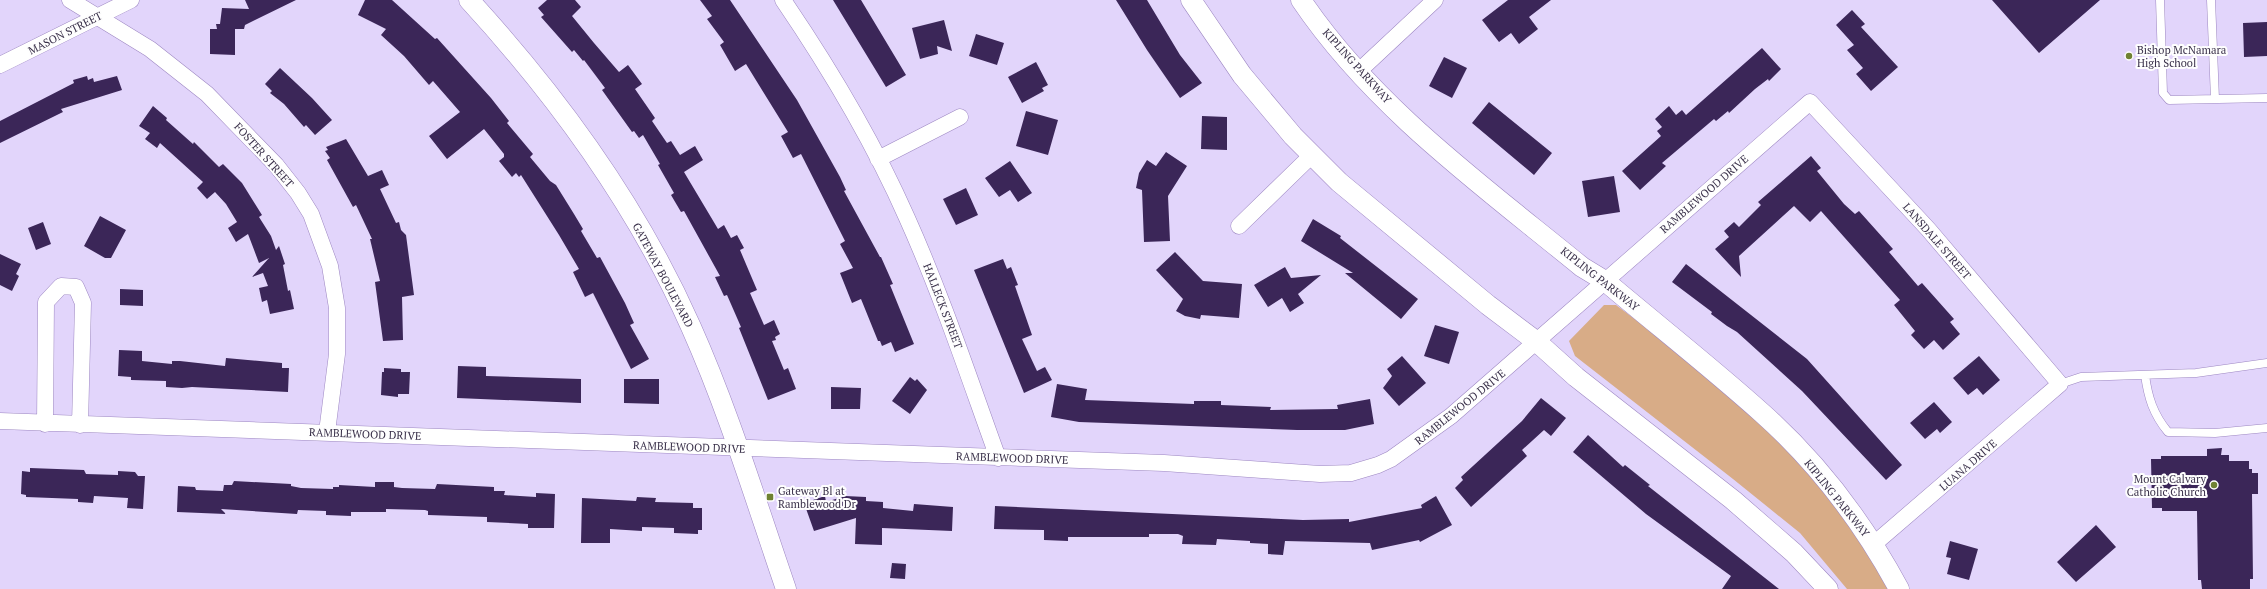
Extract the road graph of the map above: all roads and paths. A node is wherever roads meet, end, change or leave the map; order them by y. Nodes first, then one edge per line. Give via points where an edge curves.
1 (70, 0) edge
2 (130, 0) edge
3 (469, 0) edge
4 (783, 0) edge
5 (1191, 0) edge
6 (1301, 0) edge
7 (1435, 0) edge
8 (2160, 0) edge
9 (2211, 0) edge
10 (97, 17) junction
11 (0, 65) edge
12 (1359, 71) junction
13 (2267, 98) edge
14 (2215, 99) junction
15 (1810, 102) joint
16 (960, 117) dead end
17 (1312, 155) junction
18 (878, 159) junction
19 (1239, 226) dead end
20 (1605, 281) junction
21 (1537, 342) junction
22 (2267, 363) edge
23 (2145, 374) junction
24 (2060, 384) junction
25 (0, 421) edge
26 (45, 424) junction
27 (80, 425) junction
28 (2267, 428) edge
29 (327, 432) junction
30 (738, 449) junction
31 (998, 458) junction
32 (1874, 544) junction
33 (786, 589) edge
34 (1828, 589) edge
35 (1899, 589) edge

1 - 10 street, FOSTER STREET
2 - 10 street, MASON STREET
3 - 30 street, GATEWAY BOULEVARD via 573,124 626,206 691,326
4 - 18 street, HALLECK STREET via 848,101
5 - 17 street via 1242,75
6 - 12 street, KIPLING PARKWAY
7 - 12 street
8 - 14 lane via 2163,93 2169,100
9 - 14 lane
10 - 11 street, MASON STREET
10 - 29 street, FOSTER STREET via 150,49 207,94 276,165 311,214 330,266 337,308 336,354
12 - 20 street, KIPLING PARKWAY via 1390,104 1460,167 1582,267
13 - 14 lane
15 - 20 street, RAMBLEWOOD DRIVE
15 - 24 street, LANSDALE STREET via 1928,230
16 - 18 street
17 - 19 street
17 - 21 street via 1353,195
18 - 31 street, HALLECK STREET via 907,217 936,285
20 - 21 street, RAMBLEWOOD DRIVE
20 - 32 street, KIPLING PARKWAY via 1763,414 1837,493
21 - 31 street, RAMBLEWOOD DRIVE via 1451,416 1412,445 1378,465 1357,471 1320,474 1164,463
21 - 34 street via 1576,377 1733,500 1794,553
22 - 23 lane via 2196,373
23 - 24 lane via 2081,377
23 - 28 lane via 2149,400 2157,419 2168,432 2215,433
24 - 32 street, LUANA DRIVE
25 - 26 street, RAMBLEWOOD DRIVE
26 - 27 street, RAMBLEWOOD DRIVE
26 - 27 street via 46,302 61,286 76,287 83,303
27 - 29 street, RAMBLEWOOD DRIVE
29 - 30 street, RAMBLEWOOD DRIVE
30 - 31 street, RAMBLEWOOD DRIVE
30 - 33 street, GATEWAY BOULEVARD
32 - 35 street, KIPLING PARKWAY

